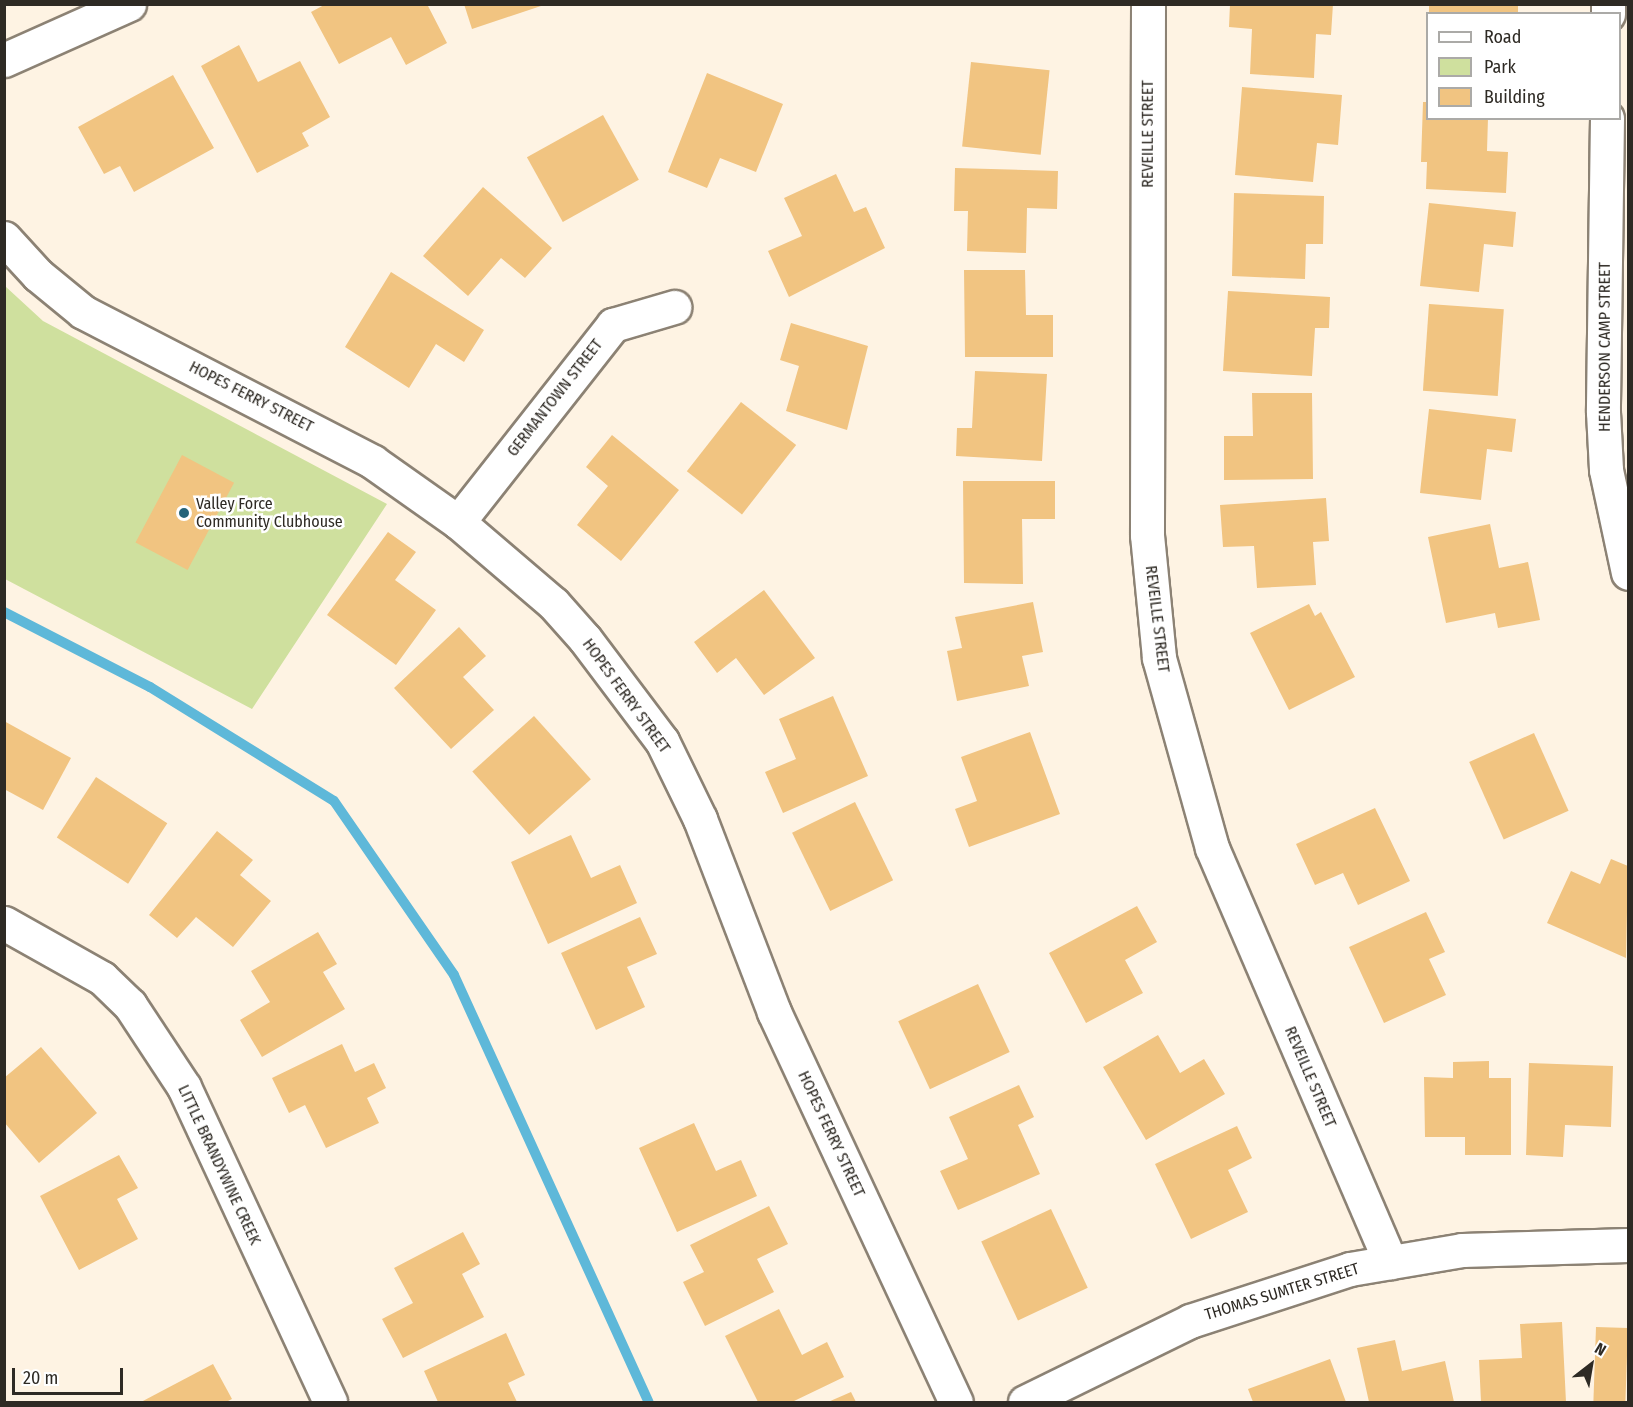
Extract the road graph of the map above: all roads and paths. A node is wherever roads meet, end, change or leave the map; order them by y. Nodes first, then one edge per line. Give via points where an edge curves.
1 (129, 4) edge
2 (1148, 4) edge
3 (4, 60) edge
4 (1606, 120) edge
5 (8, 250) edge
6 (674, 307) dead end
7 (458, 522) junction
8 (1629, 573) edge
9 (4, 923) edge
10 (1629, 1245) edge
11 (1390, 1262) junction
12 (330, 1402) edge
13 (956, 1402) edge
14 (1025, 1402) edge

1 - 3 street
2 - 11 street, REVEILLE STREET via 1147,535 1159,658 1212,848
4 - 8 street, HENDERSON CAMP STREET via 1602,412 1606,470
5 - 7 street, HOPES FERRY STREET via 83,312 363,457
6 - 7 street, GERMANTOWN STREET via 613,325
7 - 13 street, HOPES FERRY STREET via 553,603 662,741 700,819 774,1012
9 - 12 street, LITTLE BRANDYWINE CREEK via 102,978 130,1005 184,1087
10 - 11 street, THOMAS SUMTER STREET via 1462,1250
11 - 14 street, THOMAS SUMTER STREET via 1294,1285 1190,1321

